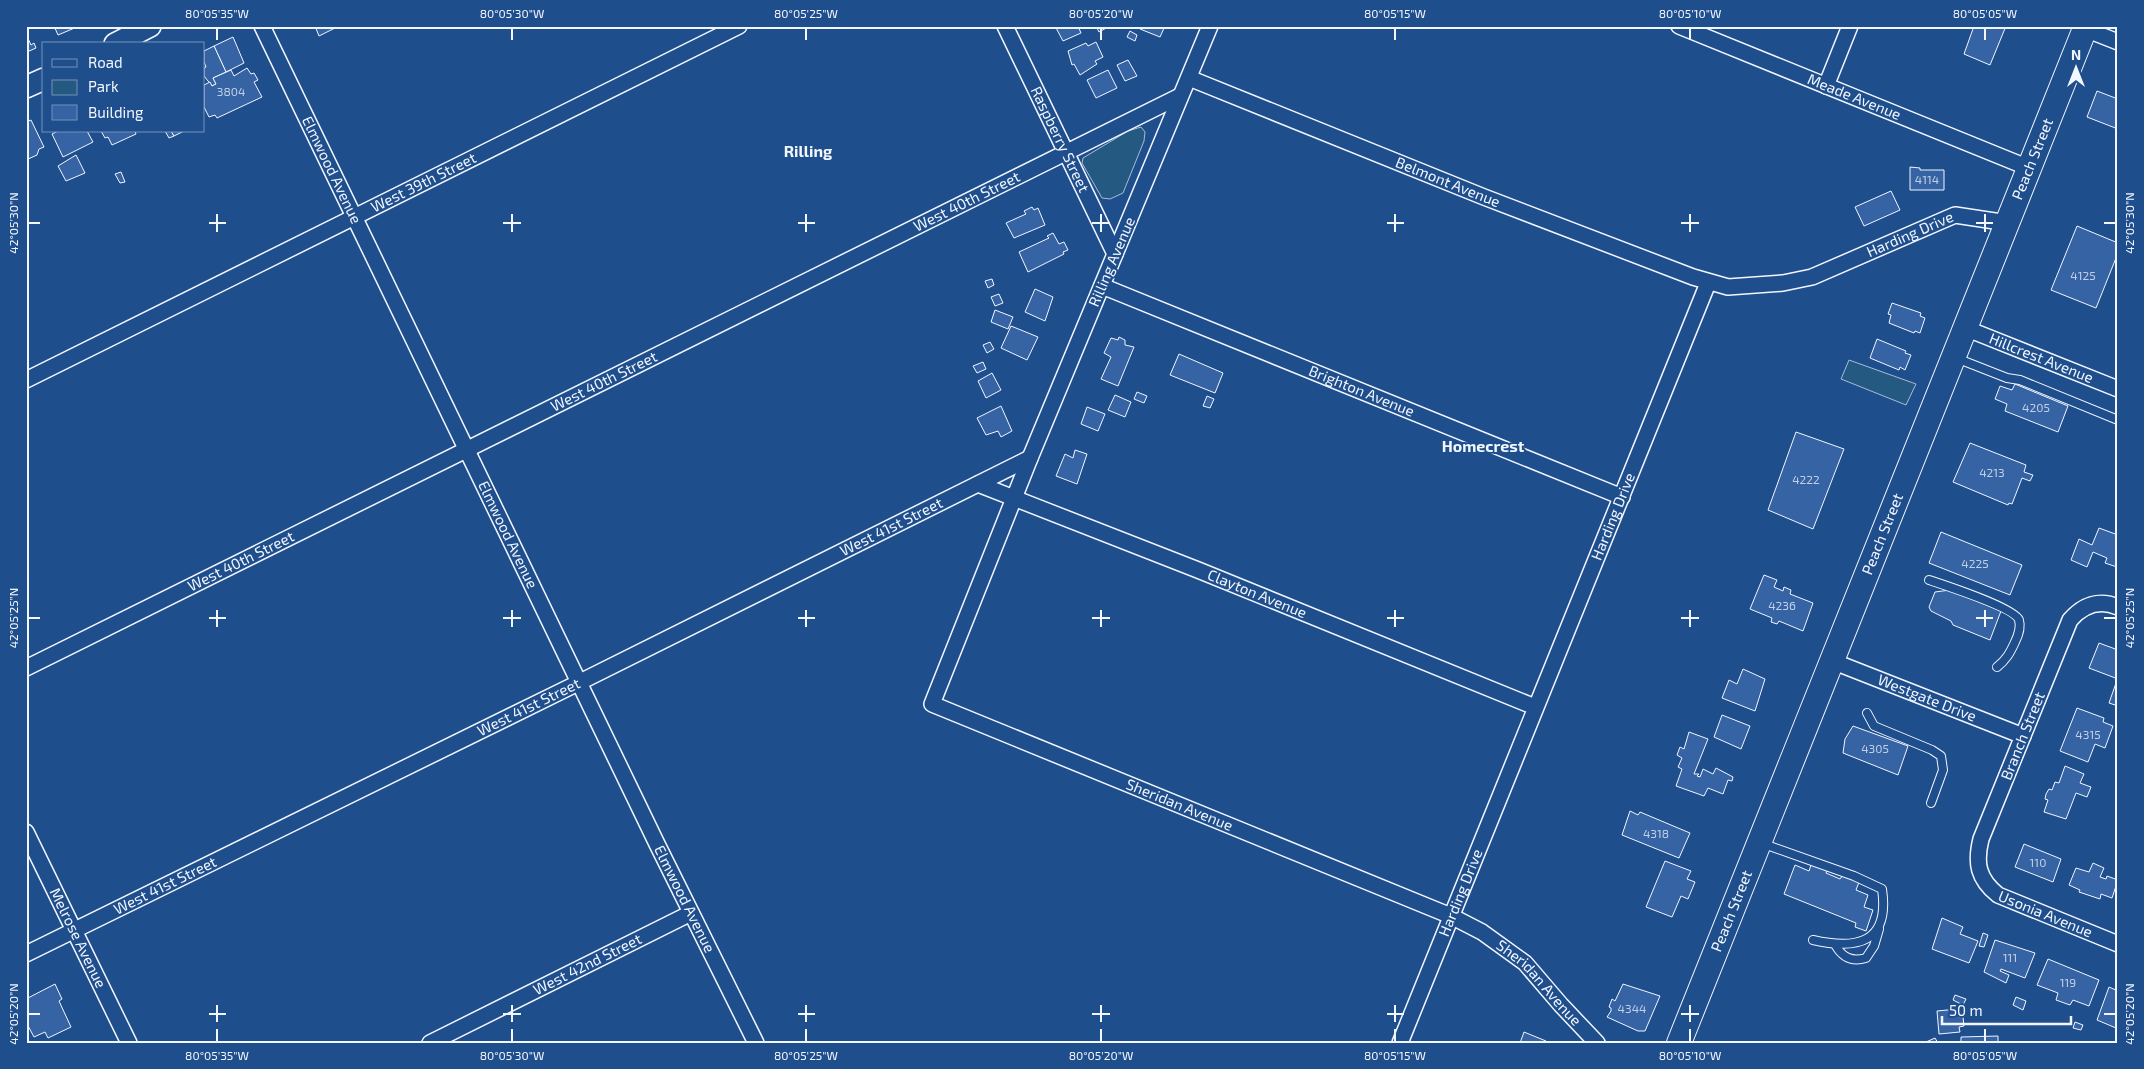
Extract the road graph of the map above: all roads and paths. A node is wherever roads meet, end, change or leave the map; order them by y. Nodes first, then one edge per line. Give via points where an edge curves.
1 (150, 26) edge
2 (262, 26) edge
3 (740, 26) edge
4 (1005, 26) edge
5 (1210, 26) edge
6 (1679, 26) edge
7 (1850, 26) edge
8 (2086, 28) edge
9 (119, 42) edge
10 (2118, 42) edge
11 (1188, 78) junction
12 (42, 80) edge
13 (1826, 86) junction
14 (26, 87) edge
15 (1180, 96) junction
16 (1066, 153) junction
17 (2029, 168) junction
18 (355, 219) junction
19 (2008, 223) junction
20 (1115, 254) junction
21 (1708, 283) junction
22 (1102, 286) junction
23 (1965, 328) junction
24 (1954, 357) junction
25 (26, 380) edge
26 (2118, 389) edge
27 (2118, 420) edge
28 (465, 448) junction
29 (1030, 458) junction
30 (978, 484) junction
31 (1014, 497) junction
32 (1622, 498) junction
33 (1929, 580) dead end
34 (2118, 607) edge
35 (1832, 661) junction
36 (1997, 667) dead end
37 (26, 668) edge
38 (580, 682) junction
39 (1536, 707) junction
40 (1867, 713) dead end
41 (2023, 736) junction
42 (1931, 803) dead end
43 (26, 832) edge
44 (1759, 843) junction
45 (1980, 875) joint
46 (692, 913) junction
47 (1451, 916) junction
48 (1879, 927) junction
49 (74, 931) junction
50 (1813, 940) dead end
51 (2118, 944) edge
52 (1836, 946) junction
53 (26, 954) edge
54 (129, 1043) edge
55 (430, 1043) edge
56 (756, 1043) edge
57 (1400, 1043) edge
58 (1597, 1043) edge
59 (1679, 1043) edge

1 - 9 main road
2 - 18 street, Elmwood Avenue
3 - 18 street, West 39th Street
4 - 16 street, Raspberry Street
5 - 11 street, Rilling Avenue
6 - 13 street, Meade Avenue
7 - 13 street
8 - 10 street
8 - 17 main road, Peach Street
11 - 15 street, Rilling Avenue
11 - 21 street, Belmont Avenue
12 - 14 main road
13 - 17 street, Meade Avenue
15 - 16 street, West 40th Street
15 - 20 street, Rilling Avenue
16 - 20 street, Raspberry Street
16 - 28 street, West 40th Street
17 - 19 main road, Peach Street
18 - 25 street, West 39th Street
18 - 28 street, Elmwood Avenue
19 - 21 street, Harding Drive via 1955,215 1812,276 1750,286 1728,287
19 - 23 main road, Peach Street
20 - 22 street, Rilling Avenue
21 - 32 street, Harding Drive
22 - 29 street, Rilling Avenue
22 - 32 street, Brighton Avenue
23 - 24 main road, Peach Street
23 - 26 street, Hillcrest Avenue
24 - 27 lane
24 - 35 main road, Peach Street
28 - 37 street, West 40th Street
28 - 38 street, Elmwood Avenue
29 - 30 street, West 41st Street
29 - 31 street, Rilling Avenue
30 - 31 street, Clayton Avenue
30 - 38 street, West 41st Street
31 - 39 street, Clayton Avenue
31 - 47 street, Sheridan Avenue via 932,704
32 - 39 street, Harding Drive
33 - 36 lane via 2018,617 2016,641 2007,658
34 - 41 street, Branch Street via 2100,603 2088,605 2070,620
35 - 41 street, Westgate Drive
35 - 44 main road, Peach Street
38 - 46 street, Elmwood Avenue
38 - 49 street, West 41st Street
39 - 47 street, Harding Drive
40 - 42 lane via 1874,726 1941,756 1943,770
41 - 45 street, Branch Street via 1981,839 1977,862
43 - 49 street, Melrose Avenue
44 - 48 lane via 1882,889 1883,910
44 - 59 main road, Peach Street
45 - 51 street, Usonia Avenue via 1987,886 2010,901
46 - 55 street, West 42nd Street
46 - 56 street, Elmwood Avenue
47 - 57 street, Harding Drive
47 - 58 street, Sheridan Avenue via 1495,940 1525,963
48 - 52 lane via 1857,943
48 - 52 lane via 1874,946 1866,958 1847,958
49 - 53 street, West 41st Street
49 - 54 street, Melrose Avenue
50 - 52 lane

